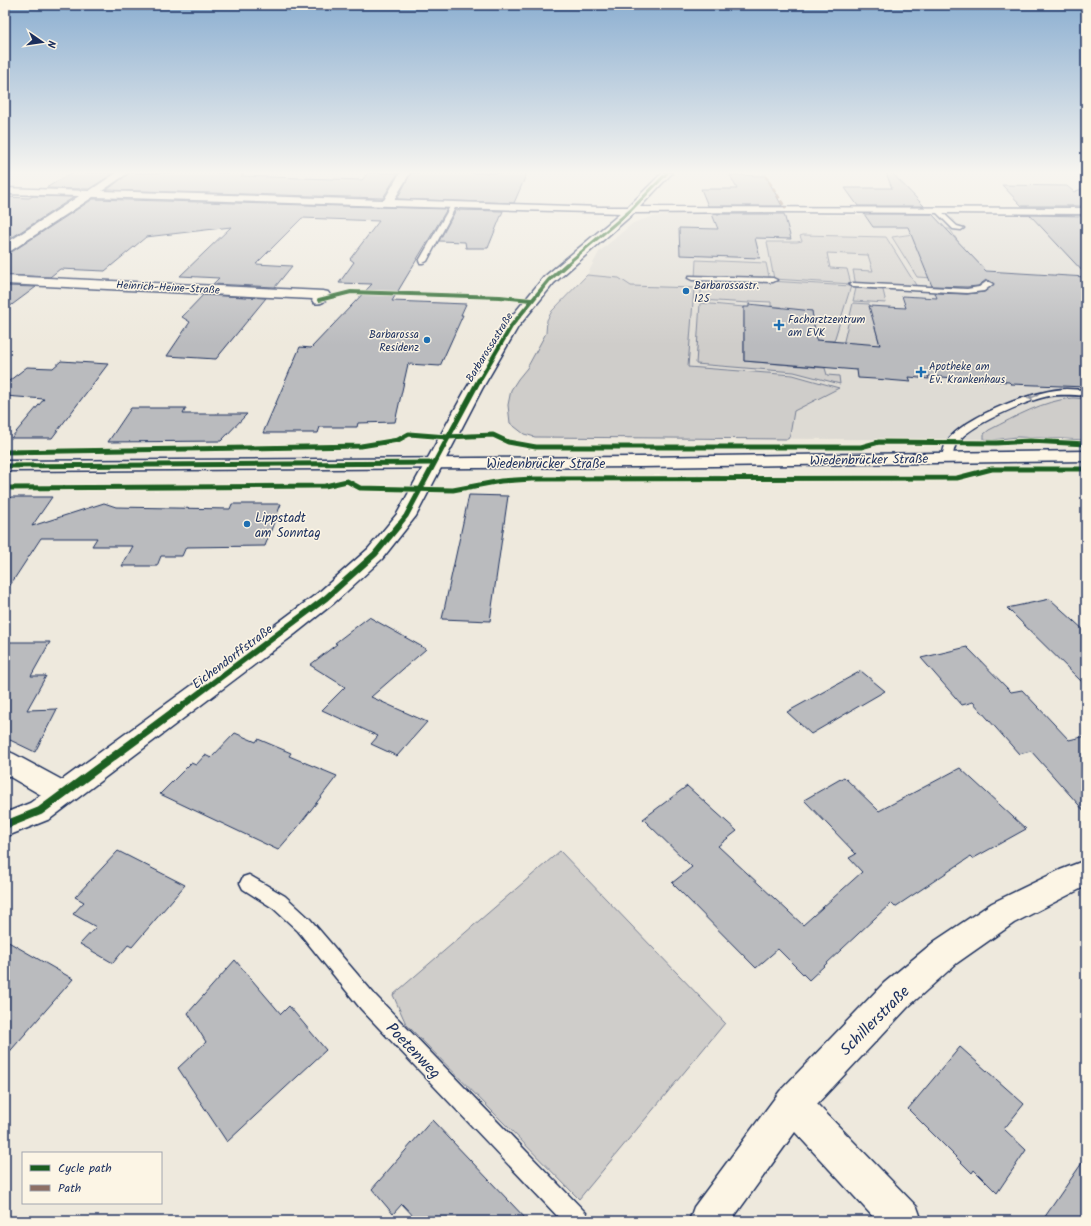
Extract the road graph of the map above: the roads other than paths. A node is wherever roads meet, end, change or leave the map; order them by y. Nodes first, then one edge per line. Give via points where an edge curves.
1 (35, 230) edge
2 (440, 230) edge
3 (607, 230) edge
4 (5, 249) edge
5 (423, 261) dead end
6 (692, 278) dead end
7 (5, 280) edge
8 (773, 280) dead end
9 (988, 281) dead end
10 (853, 285) dead end
11 (319, 300) dead end
12 (1086, 393) edge
13 (1086, 456) edge
14 (947, 458) junction
15 (433, 463) junction
16 (5, 466) edge
17 (5, 761) edge
18 (63, 794) junction
19 (5, 825) edge
20 (1086, 873) edge
21 (249, 883) dead end
22 (793, 1104) junction
23 (578, 1221) edge
24 (708, 1221) edge
25 (903, 1221) edge

1 - 4 street
2 - 5 lane
3 - 15 street, Barbarossastraße via 549,280 503,338
6 - 8 lane
7 - 11 street, Heinrich-Heine-Straße via 323,295
9 - 10 lane via 981,289 967,291
12 -> 14 lane via 1057,392 1036,396 1000,411 960,432 951,444
13 - 14 street, Wiedenbrücker Straße
14 - 15 street, Wiedenbrücker Straße
15 - 16 street, Wiedenbrücker Straße
15 - 18 street, Eichendorffstraße via 406,516 375,554 337,588 241,663
17 - 18 street
18 - 19 street, Eichendorffstraße via 40,811
20 - 22 street, Schillerstraße via 1003,913 946,952 896,995
21 - 23 lane, Poetenweg via 279,902 304,925 368,1002
22 - 24 street, Schillerstraße
22 - 25 street

